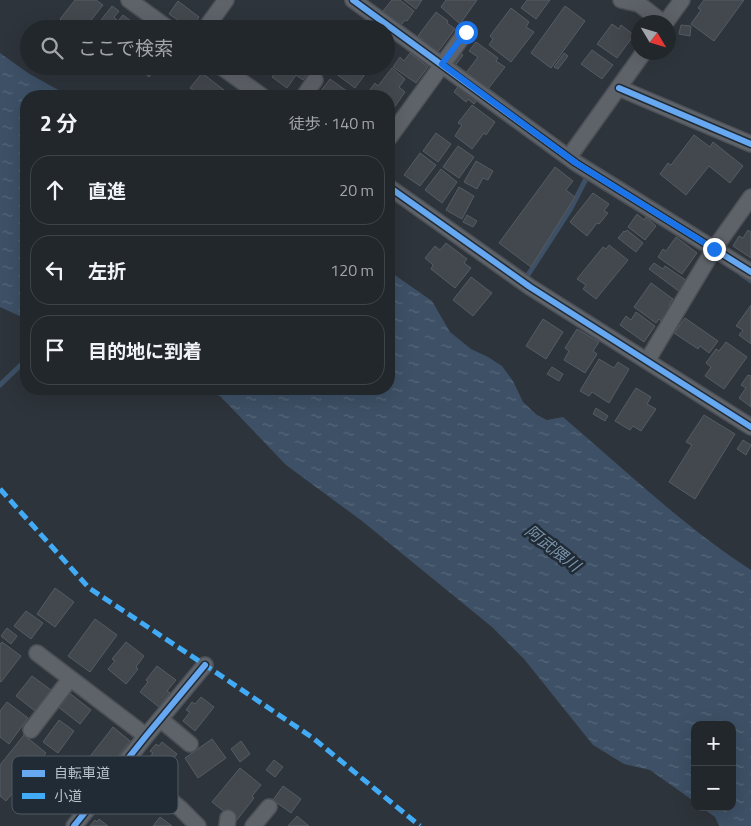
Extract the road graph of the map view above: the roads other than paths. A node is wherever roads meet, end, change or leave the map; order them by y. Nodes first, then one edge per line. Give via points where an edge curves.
1 (129, 0) edge
2 (226, 0) edge
3 (353, 0) edge
4 (621, 0) edge
5 (682, 0) edge
6 (654, 15) edge
7 (670, 15) edge
8 (157, 20) edge
9 (212, 20) edge
10 (381, 20) edge
11 (395, 30) edge
12 (466, 32) dead end
13 (638, 60) edge
14 (442, 64) junction
15 (233, 75) edge
16 (316, 80) dead end
17 (619, 88) junction
18 (254, 90) edge
19 (308, 90) edge
20 (395, 130) edge
21 (751, 144) edge
22 (569, 157) junction
23 (395, 191) edge
24 (751, 197) edge
25 (714, 249) junction
26 (751, 272) edge
27 (647, 361) junction
28 (751, 427) edge
29 (37, 653) dead end
30 (205, 665) dead end
31 (70, 678) junction
32 (160, 719) junction
33 (31, 730) dead end
34 (146, 736) junction
35 (190, 744) dead end
36 (129, 756) edge
37 (178, 807) edge
38 (268, 807) dead end
39 (83, 814) edge
40 (74, 826) edge
41 (198, 826) edge
42 (253, 826) edge

1 - 8 street
2 - 9 street
3 - 10 street
4 - 6 street via 639,4
5 - 7 street
11 - 14 street
12 - 14 street
13 - 17 street
14 - 20 street
14 - 22 street
15 - 18 street
16 - 19 street
17 - 21 street
17 - 22 street
22 - 25 street
23 - 27 street via 530,287
24 - 25 street
25 - 26 street
25 - 27 street
27 - 28 street
29 - 31 street
30 - 32 street
31 - 33 street
31 - 34 street
32 - 34 street
32 - 35 street
34 - 36 street
37 - 41 street
38 - 42 street
39 - 40 street

